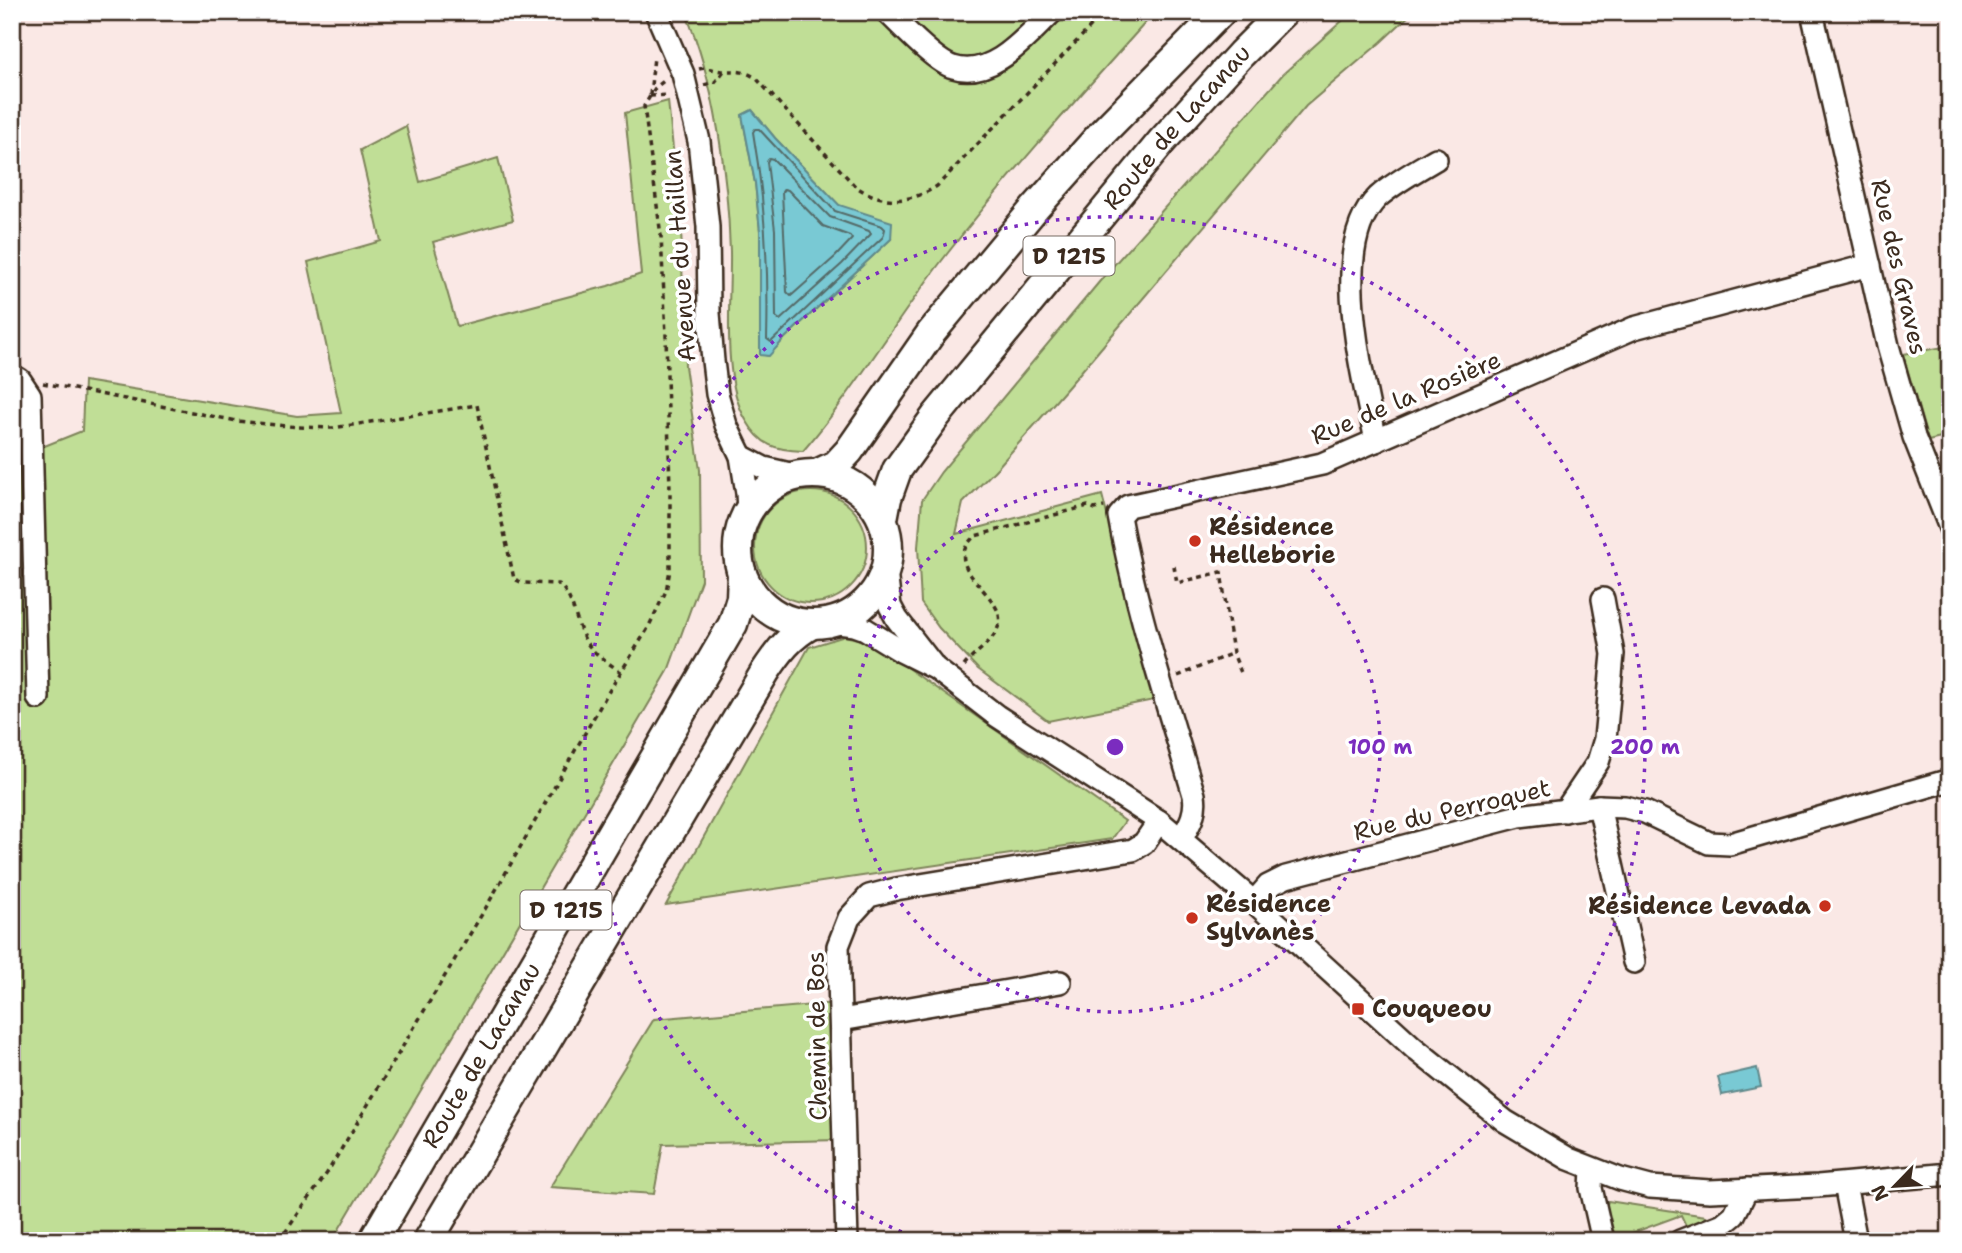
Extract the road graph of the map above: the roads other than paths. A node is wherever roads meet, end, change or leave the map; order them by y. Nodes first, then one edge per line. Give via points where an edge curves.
1 (656, 12) edge
2 (887, 12) edge
3 (1052, 12) edge
4 (1221, 12) edge
5 (1283, 12) edge
6 (1812, 12) edge
7 (1436, 159) dead end
8 (1870, 264) junction
9 (16, 378) edge
10 (1376, 441) junction
11 (741, 456) junction
12 (807, 474) junction
13 (748, 511) junction
14 (883, 519) junction
15 (1950, 528) edge
16 (886, 570) junction
17 (742, 574) junction
18 (1603, 599) dead end
19 (821, 623) junction
20 (943, 675) junction
21 (38, 698) dead end
22 (1950, 780) edge
23 (1599, 806) junction
24 (1565, 811) junction
25 (1159, 821) junction
26 (1182, 838) junction
27 (1254, 902) junction
28 (1634, 962) dead end
29 (1060, 982) dead end
30 (841, 1020) junction
31 (1592, 1169) junction
32 (1950, 1174) edge
33 (1845, 1184) junction
34 (1747, 1189) junction
35 (373, 1241) edge
36 (428, 1241) edge
37 (847, 1241) edge
38 (1603, 1241) edge
39 (1680, 1241) edge
40 (1856, 1241) edge

1 - 11 street, Avenue du Haillan via 682,74 699,141 714,372 726,425
2 - 3 street via 939,60 970,70 1012,50
4 - 12 main road, Route de Lacanau / D 1215 via 1035,208 931,333 849,451 836,465
5 - 14 main road, Route de Lacanau / D 1215 via 1162,141 936,416 897,470
6 - 8 street, Rue des Graves
7 - 10 street via 1377,198 1358,226 1350,276
8 - 10 street, Rue de la Rosière via 1634,328
8 - 15 street, Rue des Graves via 1914,437
9 - 21 street via 30,394
10 - 26 street, Rue de la Rosière via 1322,464 1128,506 1119,516 1157,670 1195,795 1192,820
11 - 12 street via 764,468
11 - 13 street, Avenue du Haillan
12 - 13 main road via 768,489
12 - 14 main road via 840,478 858,487
13 - 17 main road via 740,531
14 - 16 main road via 889,545
16 - 19 main road via 865,604 849,615
16 - 20 street via 890,606 897,619
17 - 19 main road via 769,610 789,620
17 - 35 main road, Route de Lacanau / D 1215 via 733,624
18 - 24 street via 1613,654 1605,739 1598,762
19 - 20 street via 865,629
19 - 36 main road, Route de Lacanau / D 1215 via 794,634 765,672
20 - 25 street via 997,716
22 - 23 street, Rue du Perroquet via 1730,844 1709,843 1625,807
23 - 24 street, Rue du Perroquet
23 - 28 street
24 - 27 street, Rue du Perroquet via 1520,816 1286,877 1268,886
25 - 26 street
25 - 30 street, Chemin de Bos via 1144,843 1122,854 869,897 849,918 838,946
26 - 27 street
27 - 31 street via 1413,1048 1478,1100 1536,1141
29 - 30 street
30 - 37 street, Chemin de Bos
31 - 34 street via 1650,1187
31 - 38 street via 1591,1188
32 - 33 street
33 - 34 street
33 - 40 street
34 - 39 street via 1734,1215 1723,1224

